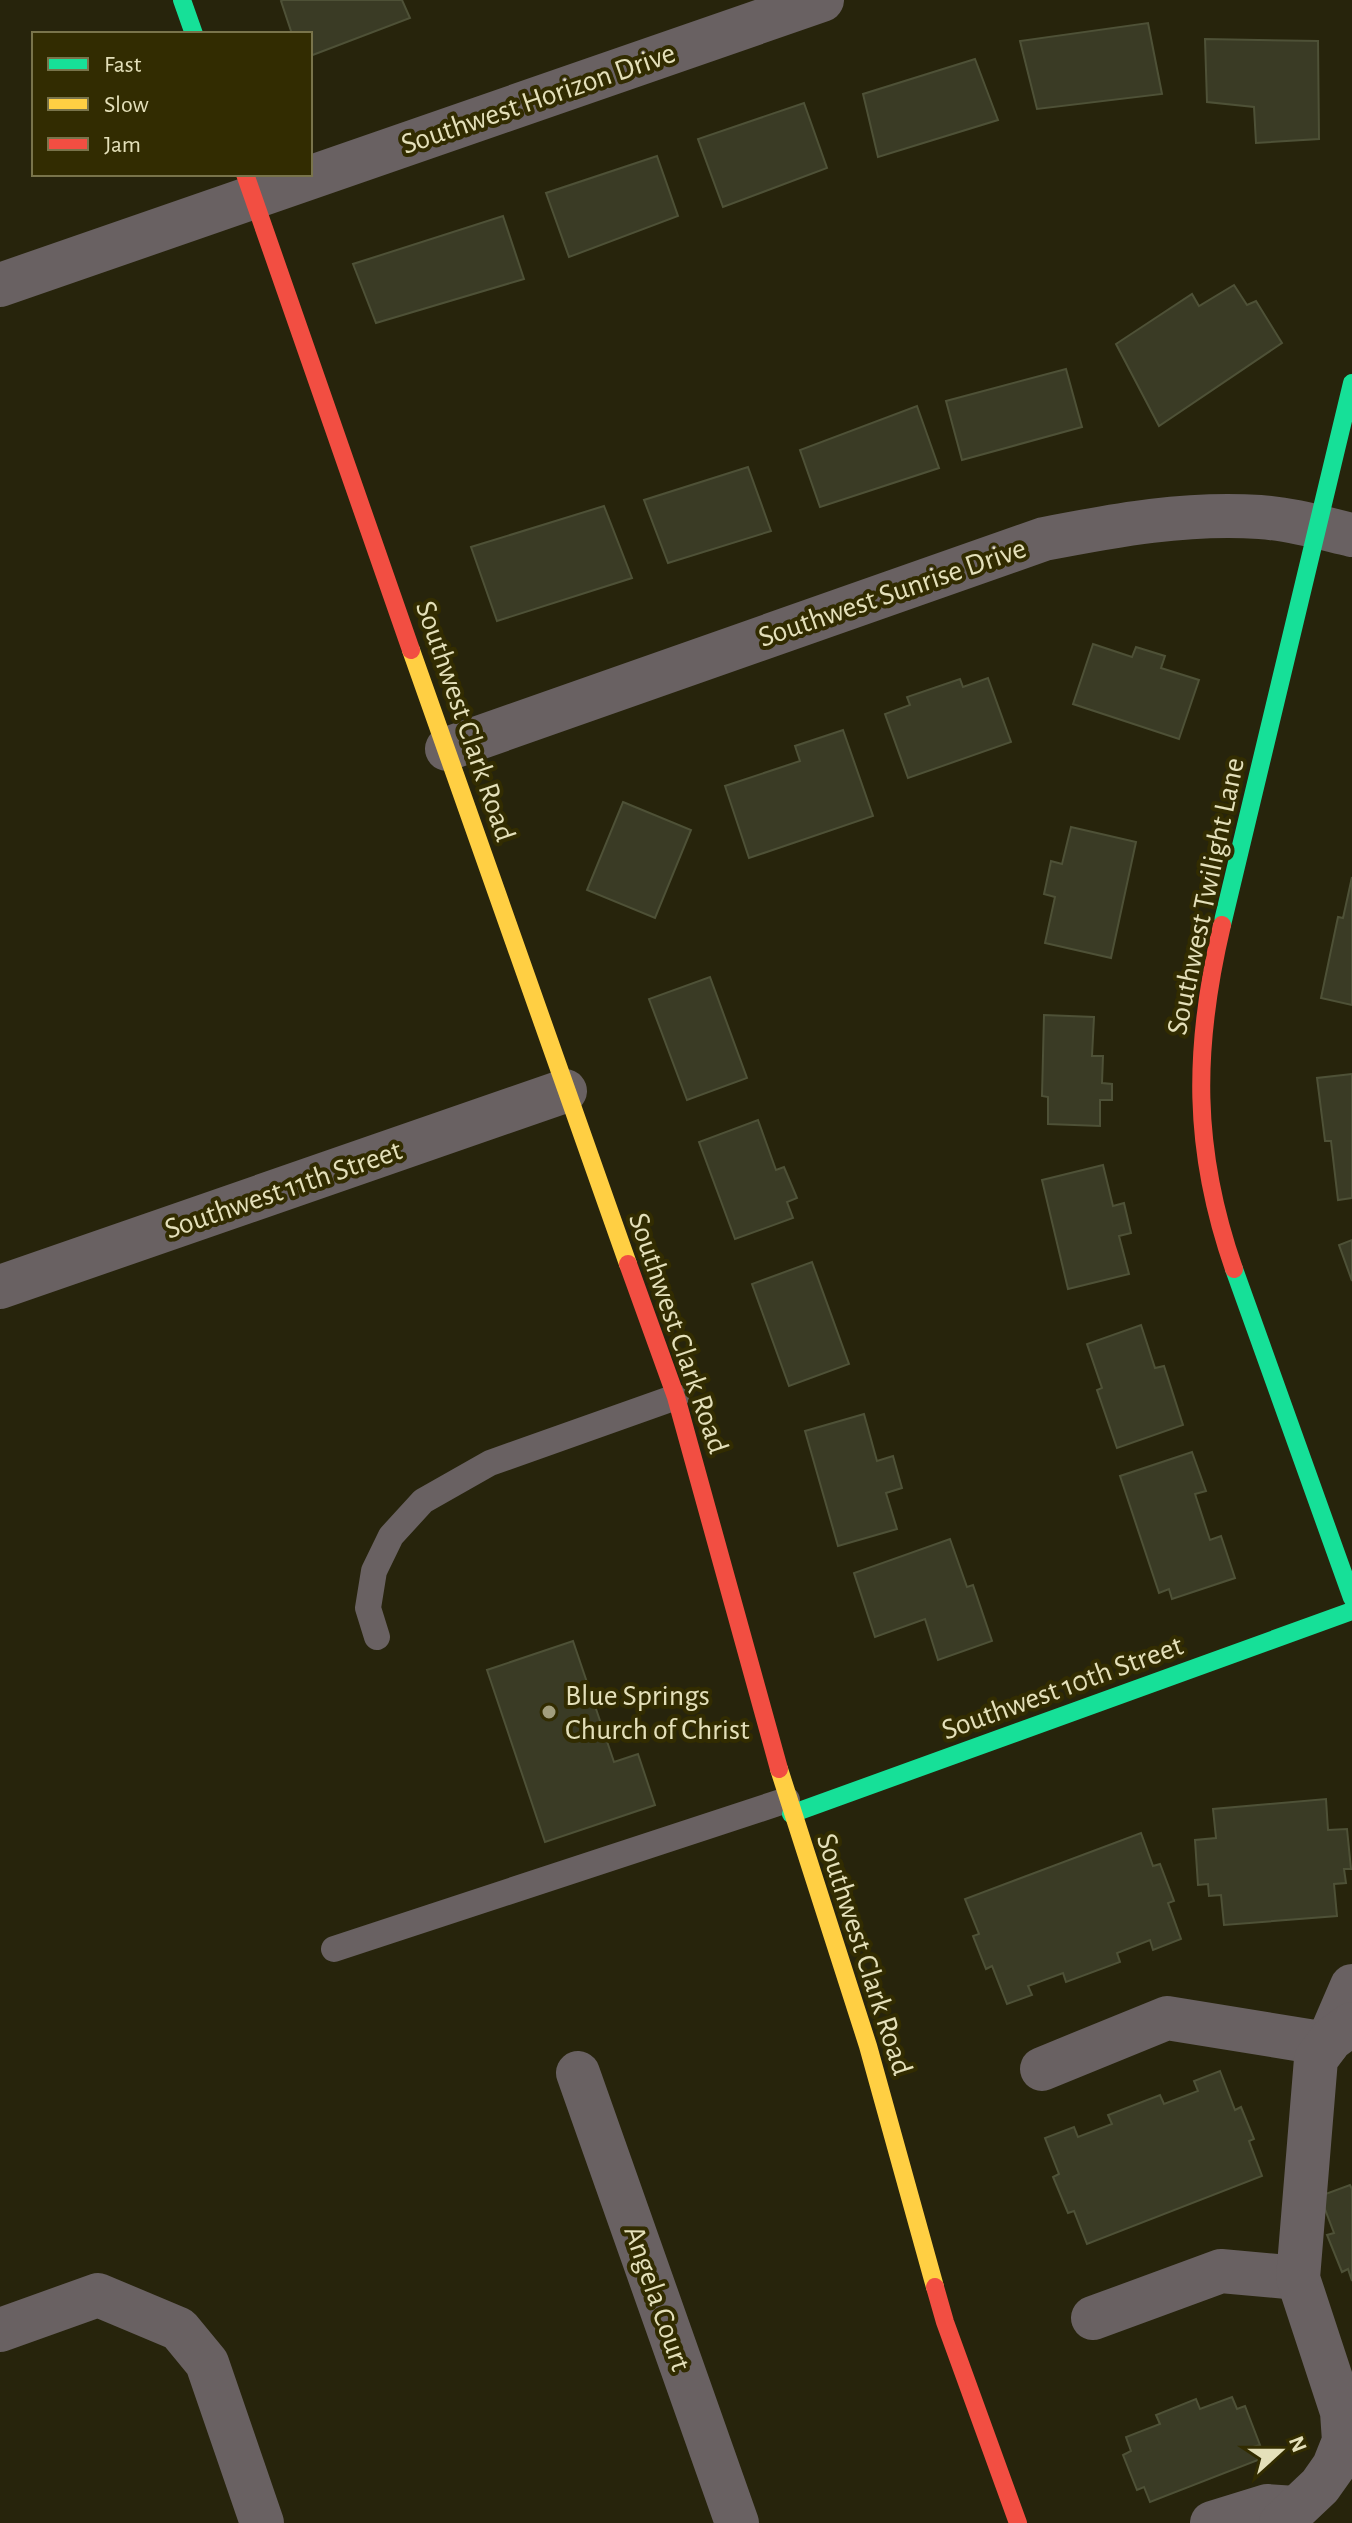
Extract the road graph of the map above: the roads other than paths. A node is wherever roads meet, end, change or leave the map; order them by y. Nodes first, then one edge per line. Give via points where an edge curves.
1 (182, 0) edge
2 (822, 0) edge
3 (193, 32) edge
4 (312, 165) edge
5 (277, 176) edge
6 (249, 185) edge
7 (0, 285) edge
8 (1352, 383) edge
9 (1334, 531) edge
10 (447, 749) junction
11 (565, 1091) junction
12 (0, 1287) edge
13 (676, 1397) junction
14 (1352, 1598) edge
15 (1352, 1611) edge
16 (377, 1637) dead end
17 (789, 1807) junction
18 (334, 1949) dead end
19 (1352, 1986) edge
20 (1340, 2034) edge
21 (1042, 2069) dead end
22 (578, 2073) dead end
23 (1298, 2278) junction
24 (1093, 2318) dead end
25 (0, 2330) edge
26 (1288, 2515) edge
27 (262, 2523) edge
28 (737, 2523) edge
29 (1018, 2523) edge
30 (1212, 2523) edge

1 - 3 street
2 - 4 street, Southwest Horizon Drive
5 - 6 street, Southwest Horizon Drive
6 - 7 street, Southwest Horizon Drive
6 - 10 street, Southwest Clark Road
8 - 9 street, Southwest Twilight Lane
9 - 10 street, Southwest Sunrise Drive via 1262,517 1189,517 1134,521 1044,539
9 - 14 street, Southwest Twilight Lane via 1213,965 1201,1037 1200,1101 1219,1226
10 - 11 street, Southwest Clark Road
11 - 12 street, Southwest 11th Street
11 - 13 street, Southwest Clark Road
13 - 16 lane via 490,1463 423,1501 391,1536 374,1571 368,1608
13 - 17 street, Southwest Clark Road
15 - 17 street, Southwest 10th Street
17 - 18 lane
17 - 29 street, Southwest Clark Road via 868,2046 945,2322
19 - 20 street
20 - 21 street via 1167,2018
20 - 23 street via 1316,2059
22 - 28 street, Angela Court
23 - 24 street via 1221,2271
23 - 26 street via 1342,2412 1344,2441 1320,2486
25 - 27 street via 98,2295 179,2329 207,2363
26 - 30 street via 1267,2506

